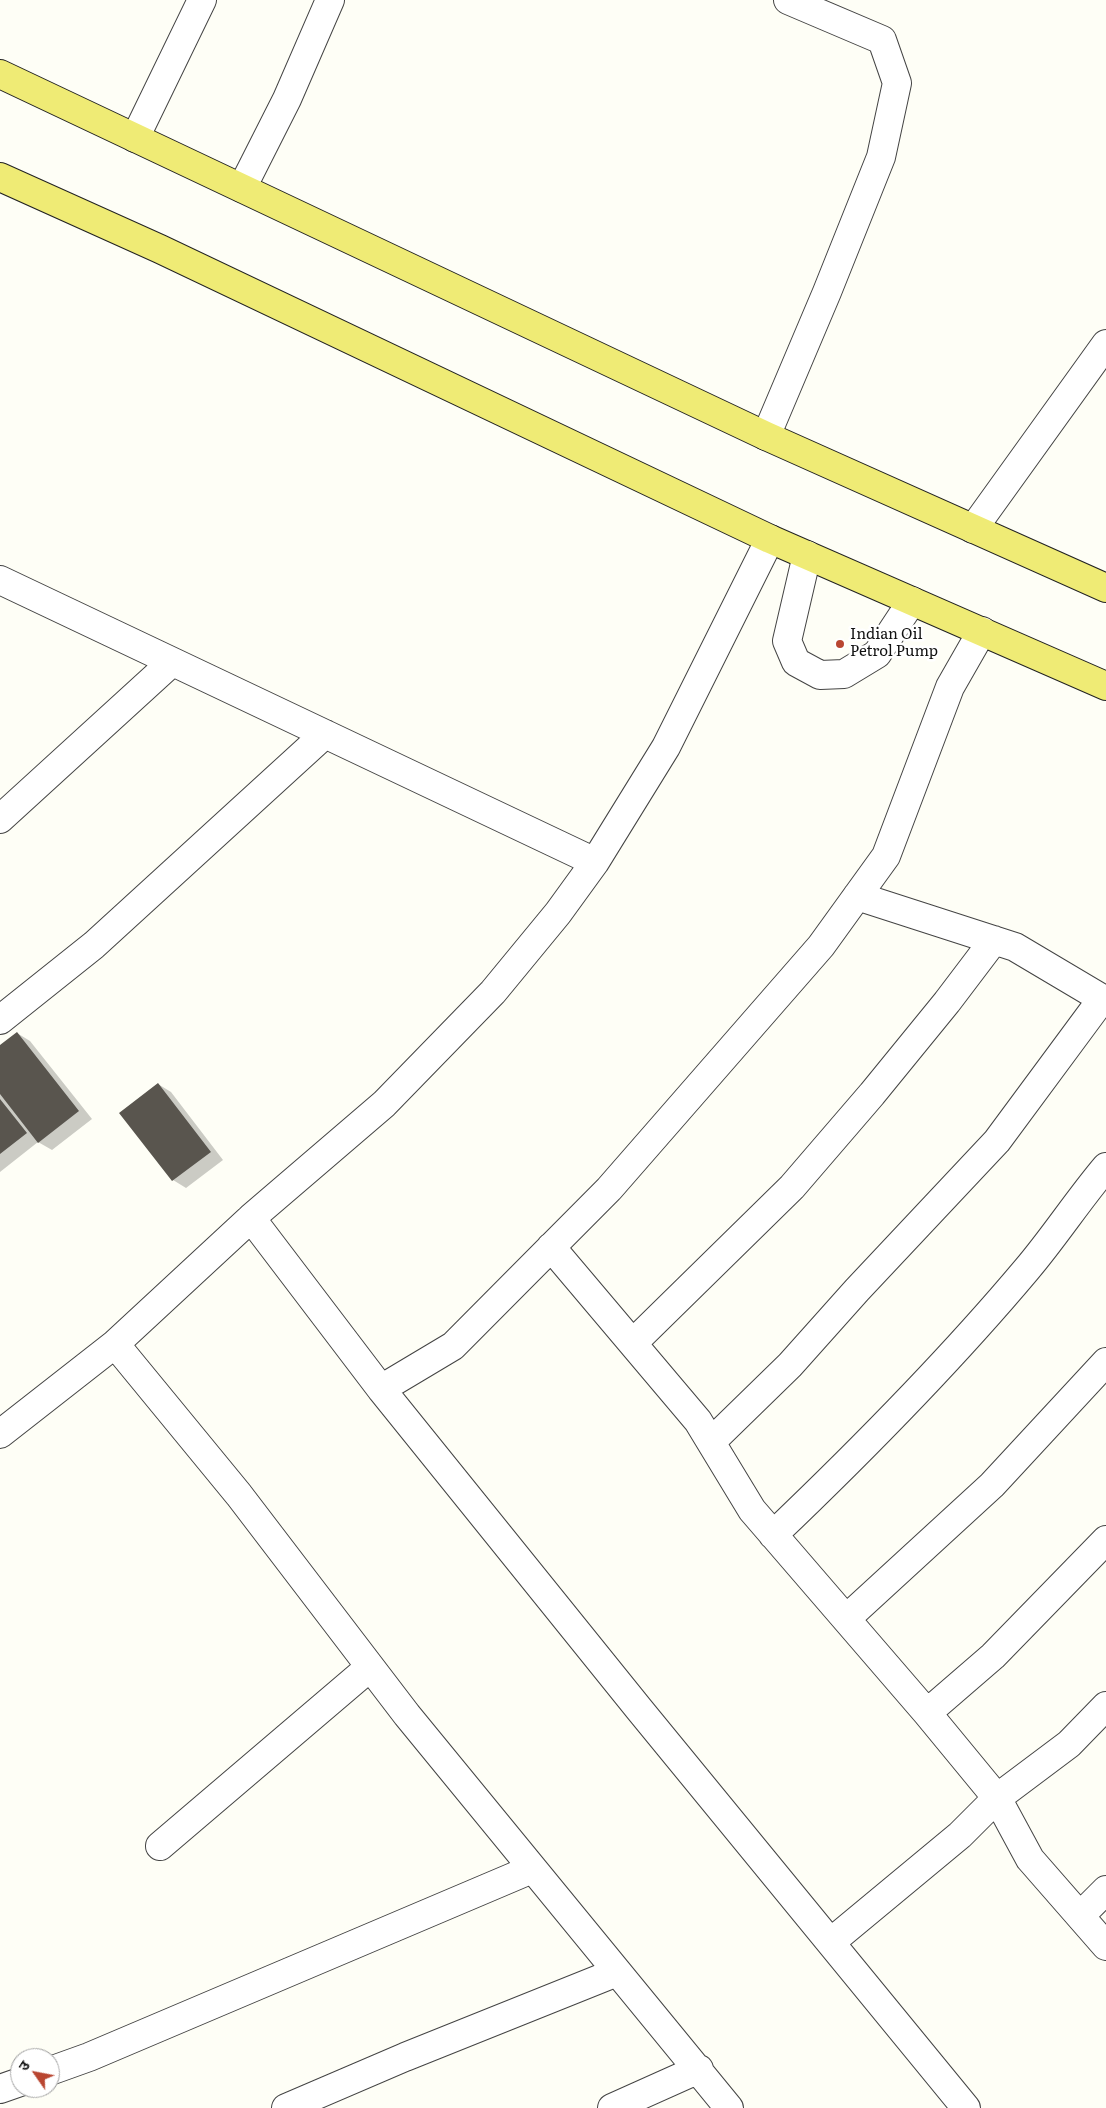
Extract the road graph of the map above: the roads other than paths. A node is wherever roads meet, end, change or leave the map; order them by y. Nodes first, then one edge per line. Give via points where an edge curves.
1 (202, 0) edge
2 (330, 0) edge
3 (788, 0) edge
4 (0, 74) edge
5 (135, 138) junction
6 (0, 177) edge
7 (242, 188) junction
8 (1106, 344) edge
9 (766, 436) junction
10 (973, 529) junction
11 (770, 539) junction
12 (807, 555) junction
13 (0, 580) edge
14 (1106, 588) edge
15 (912, 601) junction
16 (982, 631) junction
17 (172, 662) junction
18 (1106, 686) edge
19 (326, 734) junction
20 (0, 820) edge
21 (596, 862) junction
22 (857, 896) junction
23 (994, 940) junction
24 (1104, 1000) edge
25 (2, 1016) edge
26 (1106, 1167) edge
27 (251, 1218) junction
28 (551, 1247) junction
29 (633, 1343) junction
30 (115, 1344) junction
31 (1106, 1362) edge
32 (380, 1388) junction
33 (0, 1434) edge
34 (711, 1442) junction
35 (774, 1535) junction
36 (1106, 1540) edge
37 (846, 1619) junction
38 (370, 1667) junction
39 (1106, 1706) edge
40 (927, 1713) junction
41 (997, 1798) junction
42 (160, 1846) dead end
43 (532, 1869) junction
44 (1106, 1890) edge
45 (1080, 1916) junction
46 (831, 1942) junction
47 (1106, 1946) edge
48 (617, 1972) junction
49 (60, 2067) edge
50 (699, 2070) junction
51 (964, 2107) edge
52 (286, 2108) edge
53 (612, 2108) edge
54 (729, 2108) edge

1 - 5 street
2 - 7 street via 287,98
3 - 9 street via 882,40 897,83 880,156
4 - 5 main road
5 - 7 main road
6 - 11 main road via 160,249
7 - 9 main road
8 - 10 street
9 - 10 main road
10 - 14 main road
11 - 12 main road
11 - 21 street via 666,747
12 - 15 main road
12 - 15 street via 787,641 796,662 820,675 844,674 877,654
13 - 17 street
15 - 16 main road
16 - 18 main road
16 - 22 street via 950,687 886,856
17 - 19 street
17 - 20 street
19 - 21 street
19 - 25 street via 94,945
21 - 27 street via 493,992 384,1104
22 - 23 street
22 - 28 street via 821,946 622,1175
23 - 24 street via 1015,947
23 - 29 street via 891,1071 792,1187
24 - 34 street via 997,1141 790,1365
26 - 35 street via 1028,1268 964,1340 851,1460
27 - 30 street
27 - 32 street
28 - 29 street
28 - 32 street via 453,1346
29 - 34 street via 698,1421
30 - 33 street
30 - 38 street via 239,1495
31 - 37 street via 992,1485
32 - 46 street
34 - 35 street via 752,1510
35 - 37 street
36 - 40 street via 993,1656
37 - 40 street
38 - 42 street
38 - 43 street
39 - 41 street via 1069,1744
40 - 41 street
41 - 45 street via 1030,1859
41 - 46 street via 960,1835
43 - 48 street
43 - 49 street
44 - 45 street
45 - 47 street
46 - 51 street
48 - 50 street
48 - 52 street
50 - 53 street
50 - 54 street

